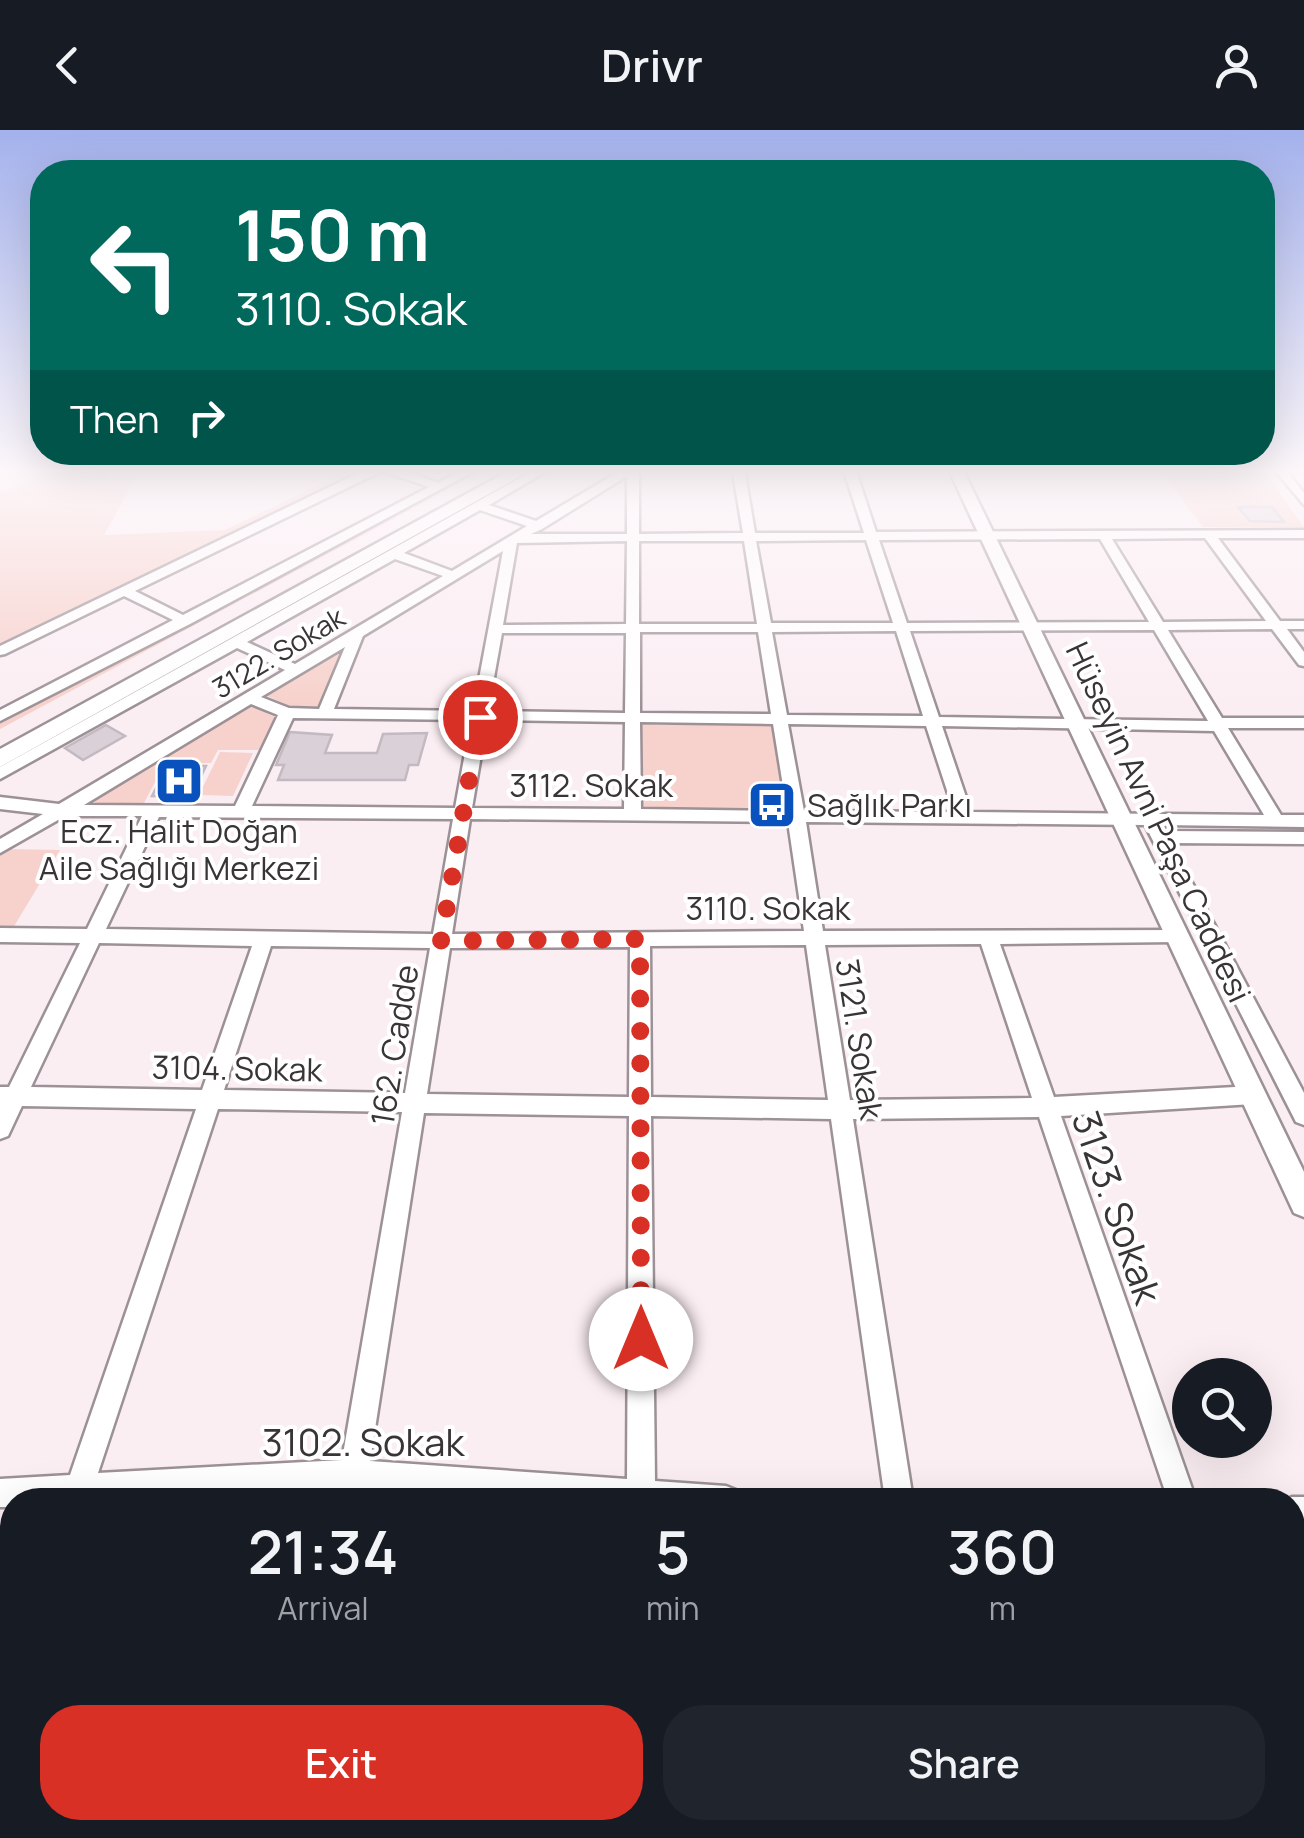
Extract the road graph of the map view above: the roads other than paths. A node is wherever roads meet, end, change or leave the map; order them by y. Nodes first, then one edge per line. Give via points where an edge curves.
1 (215, 548) edge
2 (324, 548) edge
3 (352, 548) edge
4 (383, 548) edge
5 (405, 548) edge
6 (502, 548) edge
7 (513, 548) edge
8 (633, 548) edge
9 (752, 548) edge
10 (875, 548) edge
11 (993, 548) edge
12 (1112, 548) edge
13 (1219, 548) edge
14 (394, 554) junction
15 (454, 576) junction
16 (125, 591) junction
17 (184, 621) junction
18 (1277, 625) junction
19 (1304, 625) edge
20 (1030, 626) junction
21 (1158, 626) junction
22 (901, 627) junction
23 (633, 628) junction
24 (765, 628) junction
25 (496, 629) junction
26 (357, 634) junction
27 (236, 642) junction
28 (0, 651) edge
29 (1304, 662) edge
30 (297, 670) junction
31 (250, 698) junction
32 (287, 714) junction
33 (324, 714) junction
34 (5, 715) edge
35 (480, 717) junction
36 (632, 719) junction
37 (780, 720) junction
38 (932, 722) junction
39 (1304, 723) edge
40 (1077, 724) junction
41 (1218, 724) junction
42 (0, 738) edge
43 (0, 759) edge
44 (0, 774) edge
45 (0, 803) edge
46 (62, 810) junction
47 (153, 811) junction
48 (241, 812) junction
49 (462, 814) junction
50 (632, 815) junction
51 (796, 816) junction
52 (964, 818) junction
53 (1121, 818) junction
54 (1291, 821) edge
55 (1154, 828) junction
56 (1304, 838) edge
57 (0, 847) edge
58 (0, 935) edge
59 (1177, 935) junction
60 (92, 937) junction
61 (988, 937) junction
62 (814, 938) junction
63 (264, 939) junction
64 (640, 939) junction
65 (441, 941) junction
66 (8, 1096) edge
67 (210, 1100) junction
68 (1256, 1101) junction
69 (415, 1104) junction
70 (641, 1107) junction
71 (1044, 1107) junction
72 (1302, 1109) edge
73 (840, 1110) junction
74 (0, 1129) edge
75 (1304, 1204) edge
76 (352, 1487) edge
77 (79, 1488) edge
78 (216, 1488) edge
79 (393, 1488) edge
80 (641, 1488) edge
81 (897, 1488) edge
82 (1178, 1488) edge

1 - 16 street
2 - 17 street
3 - 42 highway
4 - 43 highway
5 - 14 street
6 - 15 street, 3122. Sokak
7 - 25 street, 162. Cadde
8 - 23 street
9 - 24 street, 3121. Sokak
10 - 22 street
11 - 20 main road, Hüseyin Avni Paşa Caddesi
12 - 21 street
13 - 18 street
14 - 15 street
14 - 27 street
15 - 26 street, 3122. Sokak
16 - 17 street
16 - 28 street
17 - 34 street
18 - 19 street
18 - 21 street
18 - 29 street
20 - 21 street
20 - 22 street
20 - 40 main road, Hüseyin Avni Paşa Caddesi
21 - 41 street
22 - 24 street
22 - 38 street
23 - 24 street
23 - 25 street
23 - 36 street
24 - 37 street, 3121. Sokak
25 - 35 street, 162. Cadde
26 - 30 street, 3122. Sokak
26 - 33 street
27 - 30 street
27 - 44 street
30 - 31 street, 3122. Sokak
31 - 32 street
31 - 46 street, 3122. Sokak
32 - 33 street
32 - 48 street
33 - 35 street
35 - 36 street
35 - 49 street, 162. Cadde
36 - 37 street
36 - 50 street
37 - 38 street
37 - 51 street, 3121. Sokak
38 - 40 street
38 - 52 street
39 - 41 street
40 - 41 street
40 - 53 main road, Hüseyin Avni Paşa Caddesi
41 - 54 street
45 - 46 street, 3112. Sokak
46 - 47 street, 3112. Sokak
46 - 57 street, 3122. Sokak
47 - 48 street, 3112. Sokak
47 - 60 street
48 - 49 street, 3112. Sokak
49 - 50 street, 3112. Sokak
49 - 65 street, 162. Cadde
50 - 51 street, 3112. Sokak
51 - 52 street, 3112. Sokak
51 - 62 street, 3121. Sokak
52 - 53 street, 3112. Sokak
53 - 55 street, 3112. Sokak
53 - 59 main road, Hüseyin Avni Paşa Caddesi
54 - 55 street
54 - 56 street
55 - 56 street
55 - 72 street
58 - 60 street, 3110. Sokak
59 - 61 street, 3110. Sokak
59 - 68 main road, Hüseyin Avni Paşa Caddesi
60 - 63 street, 3110. Sokak
60 - 66 street
61 - 62 street, 3110. Sokak
61 - 71 street, 3123. Sokak
62 - 64 street, 3110. Sokak
62 - 73 street, 3121. Sokak
63 - 65 street, 3110. Sokak
63 - 67 street
64 - 65 street, 3110. Sokak
64 - 70 street
65 - 69 street, 162. Cadde
66 - 67 street, 3104. Sokak
66 - 74 street
67 - 69 street, 3104. Sokak
67 - 77 street
68 - 71 street, 3104. Sokak
68 - 72 street, 3104. Sokak
68 - 75 main road, Hüseyin Avni Paşa Caddesi
69 - 70 street, 3104. Sokak
69 - 76 street, 162. Cadde
70 - 73 street, 3104. Sokak
70 - 80 street
71 - 73 street, 3104. Sokak
71 - 82 street, 3123. Sokak
73 - 81 street, 3121. Sokak
76 - 78 street, 3102. Sokak
76 - 79 street, 3102. Sokak

